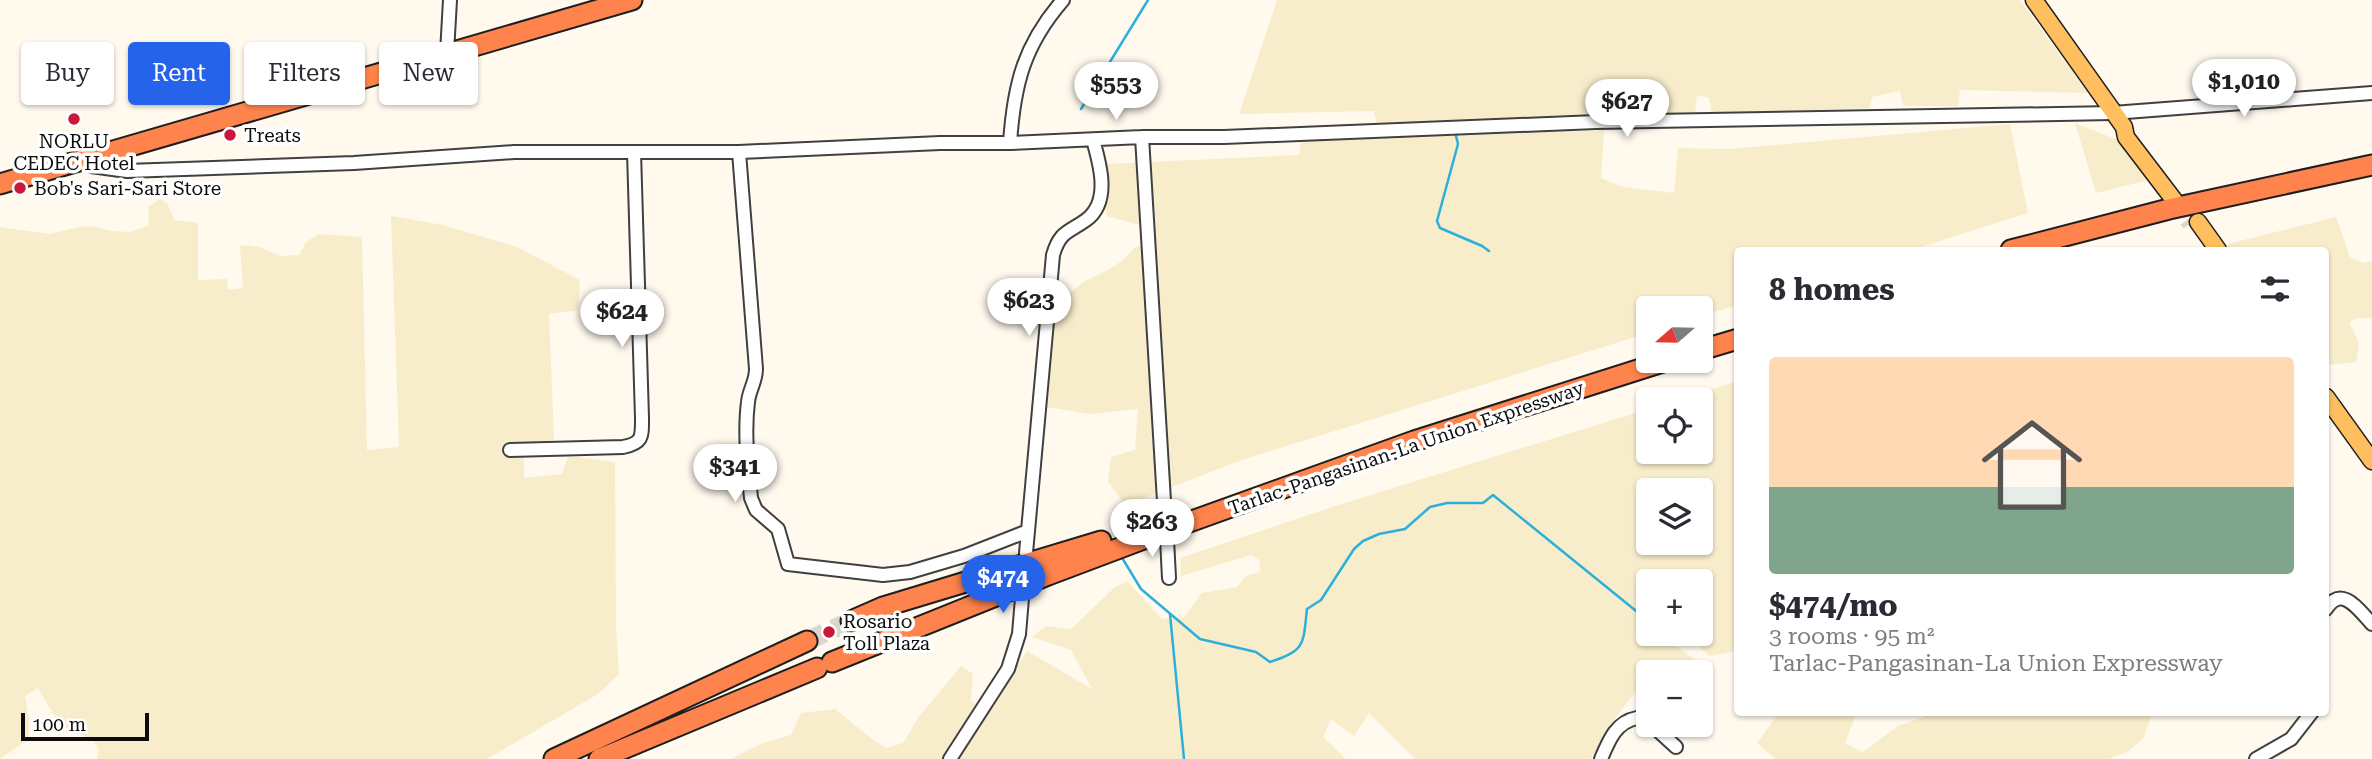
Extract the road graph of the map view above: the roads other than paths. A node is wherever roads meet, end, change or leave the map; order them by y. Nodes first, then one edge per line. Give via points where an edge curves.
1 (450, 0) edge
2 (632, 0) edge
3 (1063, 0) edge
4 (2034, 0) edge
5 (448, 42) edge
6 (478, 44) edge
7 (379, 73) edge
8 (2372, 93) edge
9 (2113, 113) junction
10 (1142, 137) junction
11 (1093, 140) junction
12 (1010, 143) junction
13 (634, 152) junction
14 (739, 152) junction
15 (81, 159) junction
16 (2372, 164) edge
17 (2372, 177) edge
18 (0, 184) edge
19 (2178, 199) tunnel mouth
20 (2023, 247) edge
21 (2069, 247) edge
22 (2208, 247) edge
23 (2215, 247) edge
24 (1734, 328) edge
25 (1713, 334) edge
26 (1734, 340) edge
27 (1713, 346) edge
28 (1636, 358) edge
29 (1636, 370) edge
30 (2329, 401) edge
31 (2329, 413) edge
32 (510, 450) dead end
33 (2372, 461) edge
34 (2372, 471) edge
35 (1164, 500) tunnel mouth
36 (1028, 531) junction
37 (1167, 539) tunnel mouth
38 (1026, 553) dead end
39 (1170, 578) dead end
40 (1022, 598) dead end
41 (2329, 606) edge
42 (851, 621) tunnel mouth
43 (2372, 624) edge
44 (807, 641) tunnel mouth
45 (2309, 716) edge
46 (1636, 718) edge
47 (1665, 737) edge
48 (1676, 747) dead end
49 (554, 759) edge
50 (600, 759) edge
51 (950, 759) edge
52 (1601, 759) edge
53 (2256, 759) edge

1 - 5 street
2 - 6 highway
3 - 12 street via 1027,54 1012,112
4 - 9 main road
7 - 15 highway
8 - 9 street
9 - 10 street via 1836,116
9 - 19 main road via 2126,137
10 - 11 street
10 - 35 street
11 - 12 street
11 - 36 street via 1100,166 1097,206 1088,218 1061,235 1053,255
12 - 14 street
13 - 14 street
13 - 15 street via 514,152 127,171 91,166
13 - 32 street via 640,440 623,447
14 - 36 street via 756,369 747,416 751,498 756,510 778,529 788,564 892,575 964,556
15 - 18 highway
16 - 20 highway
17 - 21 highway
22 - 23 main road via 2194,223
24 - 25 highway
26 - 27 highway
28 - 42 highway, Tarlac-Pangasinan-La Union Expressway via 1458,414 1084,548 883,607
29 - 50 highway, Tarlac-Pangasinan-La Union Expressway via 1414,441 1178,526
30 - 33 main road
31 - 34 main road
36 - 38 street
37 - 39 street
40 - 51 street via 1019,634 1008,669
41 - 43 street via 2339,598 2348,599
44 - 49 highway
45 - 53 street via 2291,739
46 - 52 street via 1619,725
47 - 48 street

